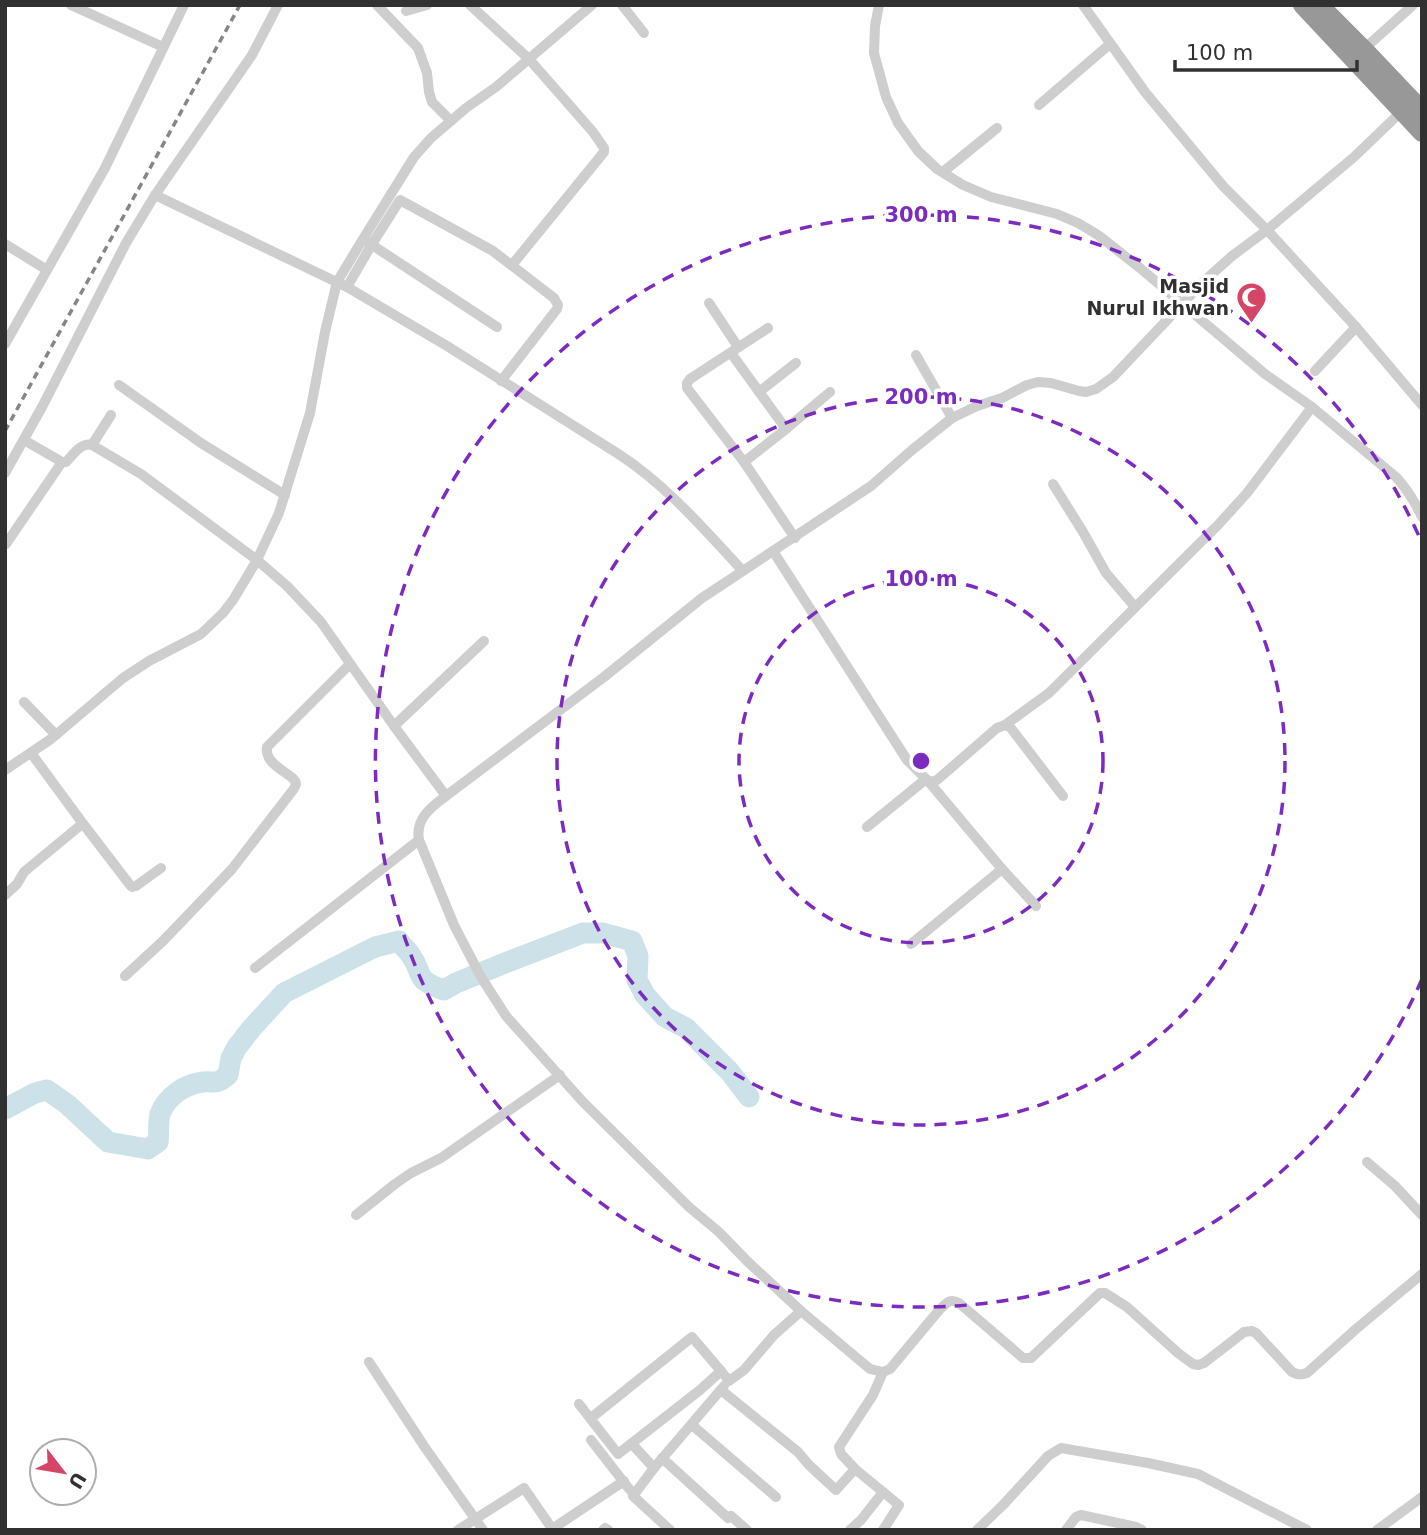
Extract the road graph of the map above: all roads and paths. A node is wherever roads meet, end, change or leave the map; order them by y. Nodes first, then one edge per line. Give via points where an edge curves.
1 (71, 5) edge
2 (184, 5) edge
3 (278, 5) edge
4 (377, 5) edge
5 (427, 5) edge
6 (470, 5) edge
7 (592, 5) edge
8 (622, 5) edge
9 (879, 5) edge
10 (1083, 5) edge
11 (1302, 5) edge
12 (1320, 5) edge
13 (1413, 5) edge
14 (406, 10) dead end
15 (644, 33) dead end
16 (1110, 44) junction
17 (163, 47) junction
18 (1364, 49) junction
19 (528, 59) junction
20 (1039, 105) dead end
21 (1415, 105) edge
22 (451, 121) junction
23 (997, 128) dead end
24 (1422, 133) edge
25 (943, 172) junction
26 (390, 194) junction
27 (155, 195) junction
28 (400, 200) junction
29 (1267, 230) junction
30 (367, 241) junction
31 (5, 244) edge
32 (512, 265) junction
33 (47, 270) junction
34 (337, 282) junction
35 (347, 287) junction
36 (709, 303) dead end
37 (1183, 304) junction
38 (496, 327) dead end
39 (1356, 327) junction
40 (768, 328) dead end
41 (5, 344) edge
42 (735, 350) junction
43 (916, 355) dead end
44 (796, 363) dead end
45 (1315, 371) dead end
46 (501, 381) junction
47 (119, 385) dead end
48 (759, 392) junction
49 (830, 392) dead end
50 (1422, 405) edge
51 (1312, 407) junction
52 (111, 415) dead end
53 (952, 418) junction
54 (786, 429) junction
55 (24, 440) junction
56 (92, 445) junction
57 (744, 462) junction
58 (62, 463) junction
59 (5, 473) edge
60 (1053, 484) dead end
61 (285, 495) junction
62 (1422, 517) edge
63 (795, 538) junction
64 (6, 544) edge
65 (773, 551) junction
66 (257, 560) junction
67 (742, 570) junction
68 (1135, 607) junction
69 (484, 641) dead end
70 (350, 664) junction
71 (24, 702) dead end
72 (394, 726) junction
73 (1005, 726) junction
74 (56, 735) junction
75 (31, 753) junction
76 (5, 770) edge
77 (928, 781) junction
78 (446, 796) junction
79 (1063, 796) dead end
80 (82, 824) junction
81 (867, 827) dead end
82 (419, 840) junction
83 (162, 868) dead end
84 (1002, 869) junction
85 (5, 895) edge
86 (1036, 906) dead end
87 (911, 944) dead end
88 (256, 968) dead end
89 (125, 976) dead end
90 (560, 1076) junction
91 (1367, 1162) dead end
92 (356, 1215) dead end
93 (1422, 1215) edge
94 (1422, 1274) edge
95 (801, 1311) junction
96 (369, 1362) dead end
97 (721, 1371) junction
98 (883, 1372) junction
99 (729, 1381) junction
100 (721, 1390) junction
101 (579, 1404) dead end
102 (591, 1418) junction
103 (691, 1424) junction
104 (591, 1440) dead end
105 (632, 1444) junction
106 (662, 1458) junction
107 (654, 1468) junction
108 (855, 1469) junction
109 (883, 1492) junction
110 (776, 1497) dead end
111 (1422, 1497) edge
112 (475, 1518) junction
113 (1137, 1529) edge
114 (457, 1530) edge
115 (484, 1530) edge
116 (552, 1530) edge
117 (670, 1530) edge
118 (747, 1530) edge
119 (850, 1530) edge
120 (883, 1530) edge
121 (977, 1530) edge
122 (1066, 1530) edge
123 (1307, 1530) edge
124 (1377, 1530) edge

1 - 17 street
2 - 17 street
3 - 27 street via 252,55
4 - 22 street via 418,48 432,102
5 - 14 street
6 - 19 street
7 - 19 street
8 - 15 street
9 - 25 street via 874,53 886,97 918,151
10 - 16 street
11 - 21 highway
12 - 18 highway
13 - 18 street
16 - 20 street
16 - 29 street via 1223,187
17 - 33 street via 105,168
18 - 21 highway
19 - 22 street
19 - 32 street via 593,132 604,152
21 - 24 highway
21 - 29 street
22 - 26 street via 415,157
23 - 25 street
25 - 37 street via 992,197 1078,223
26 - 28 street
26 - 30 street
27 - 34 street
27 - 55 street
28 - 30 street
28 - 32 street
29 - 37 street via 1232,256
29 - 39 street
30 - 34 street
30 - 35 street
30 - 38 street
31 - 33 street
32 - 46 street via 558,304
33 - 41 street
34 - 35 street
34 - 61 street via 310,413
35 - 46 street
36 - 42 street
37 - 51 street via 1265,374
37 - 53 street via 1096,389 1086,392 1038,382
39 - 45 street
39 - 50 street
40 - 42 street
42 - 48 street
42 - 57 street via 690,380 687,388
43 - 53 street
44 - 48 street
46 - 67 street via 641,469
47 - 61 street
48 - 54 street
49 - 54 street
51 - 62 street via 1396,477
51 - 68 street via 1247,493
52 - 56 street
53 - 63 street via 871,486
54 - 57 street
55 - 58 street
55 - 59 street
56 - 58 street via 83,445
56 - 66 street via 141,474
57 - 63 street
58 - 64 street
60 - 68 street via 1106,573
61 - 66 street
63 - 65 street
65 - 67 street
65 - 77 street via 907,760
66 - 70 street via 307,606
66 - 74 street via 233,600 201,634 123,678
67 - 78 street
68 - 73 street via 1049,693
69 - 72 street
70 - 72 street
70 - 89 street via 267,747 267,756 295,780 293,790 233,869
71 - 74 street
72 - 78 street
73 - 77 street via 997,727 937,780
73 - 79 street
74 - 75 street
75 - 76 street
75 - 80 street
77 - 81 street
77 - 84 street
78 - 82 street via 422,818
80 - 83 street via 132,887
80 - 85 street via 24,872
82 - 88 street
82 - 90 street via 481,977 506,1016
84 - 86 street
84 - 87 street
90 - 92 street via 441,1158 411,1173
90 - 95 street via 689,1207
91 - 93 street
94 - 98 street via 1302,1375 1292,1372 1252,1331 1244,1332 1204,1363 1193,1364 1105,1293 1026,1359 959,1303 949,1301
95 - 98 street via 870,1369
95 - 99 street
96 - 112 street
97 - 99 street
97 - 102 street via 692,1336
97 - 105 street
98 - 108 street via 839,1447
99 - 100 street
100 - 103 street
100 - 108 street via 798,1451 836,1490
101 - 102 street
102 - 105 street via 618,1454
103 - 106 street
103 - 110 street
104 - 116 street via 627,1485
105 - 107 street
106 - 107 street
106 - 118 street
107 - 117 street via 633,1496
108 - 109 street
109 - 119 street
109 - 120 street via 899,1505
111 - 124 street
112 - 114 street
112 - 115 street
112 - 116 street via 524,1488
113 - 122 street via 1081,1515
121 - 123 street via 1048,1455 1061,1448 1198,1474

